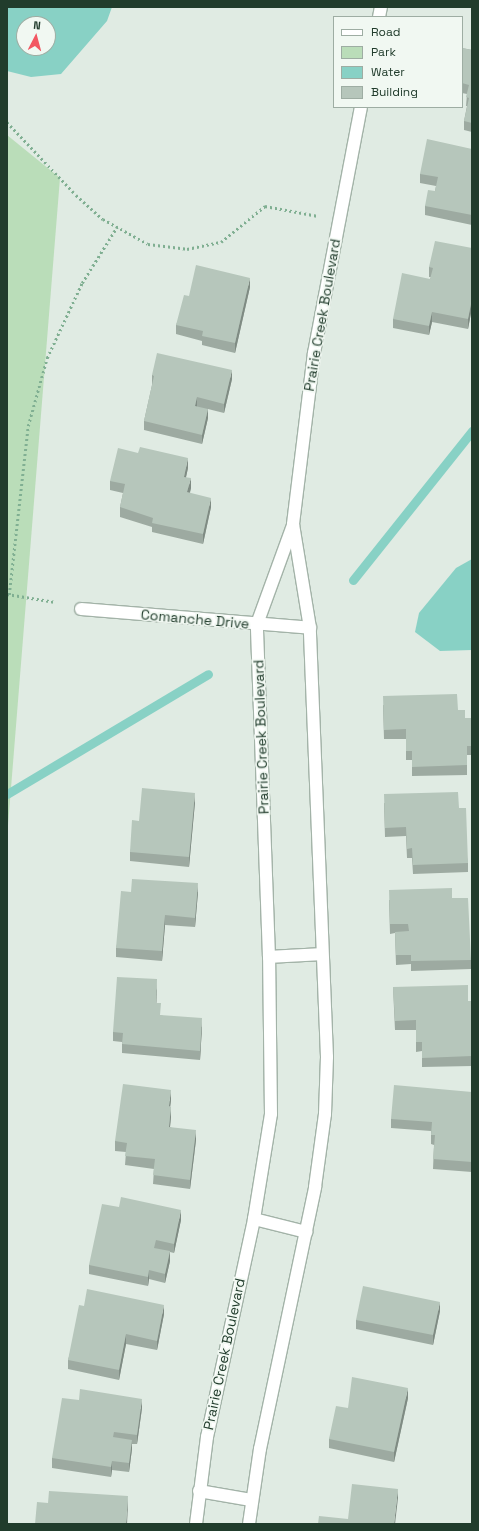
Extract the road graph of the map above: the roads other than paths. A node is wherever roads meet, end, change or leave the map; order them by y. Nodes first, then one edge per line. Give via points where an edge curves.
1 (361, 108) edge
2 (293, 524) junction
3 (81, 609) dead end
4 (257, 624) junction
5 (310, 628) junction
6 (322, 954) junction
7 (269, 957) junction
8 (254, 1219) junction
9 (306, 1232) junction
10 (199, 1490) junction
11 (251, 1500) junction
12 (196, 1524) edge
13 (249, 1524) edge

1 - 2 street, Prairie Creek Boulevard via 308,389
2 - 4 street, Prairie Creek Boulevard
2 - 5 street, Prairie Creek Boulevard
3 - 4 street, Comanche Drive
4 - 5 street, Comanche Drive
4 - 7 street, Prairie Creek Boulevard
5 - 6 street, Prairie Creek Boulevard
6 - 7 street
6 - 9 street, Prairie Creek Boulevard via 327,1057 325,1114
7 - 8 street, Prairie Creek Boulevard via 271,1114
8 - 9 street
8 - 10 street, Prairie Creek Boulevard via 207,1436
9 - 11 street, Prairie Creek Boulevard
10 - 11 street
10 - 12 street, Prairie Creek Boulevard
11 - 13 street, Prairie Creek Boulevard

